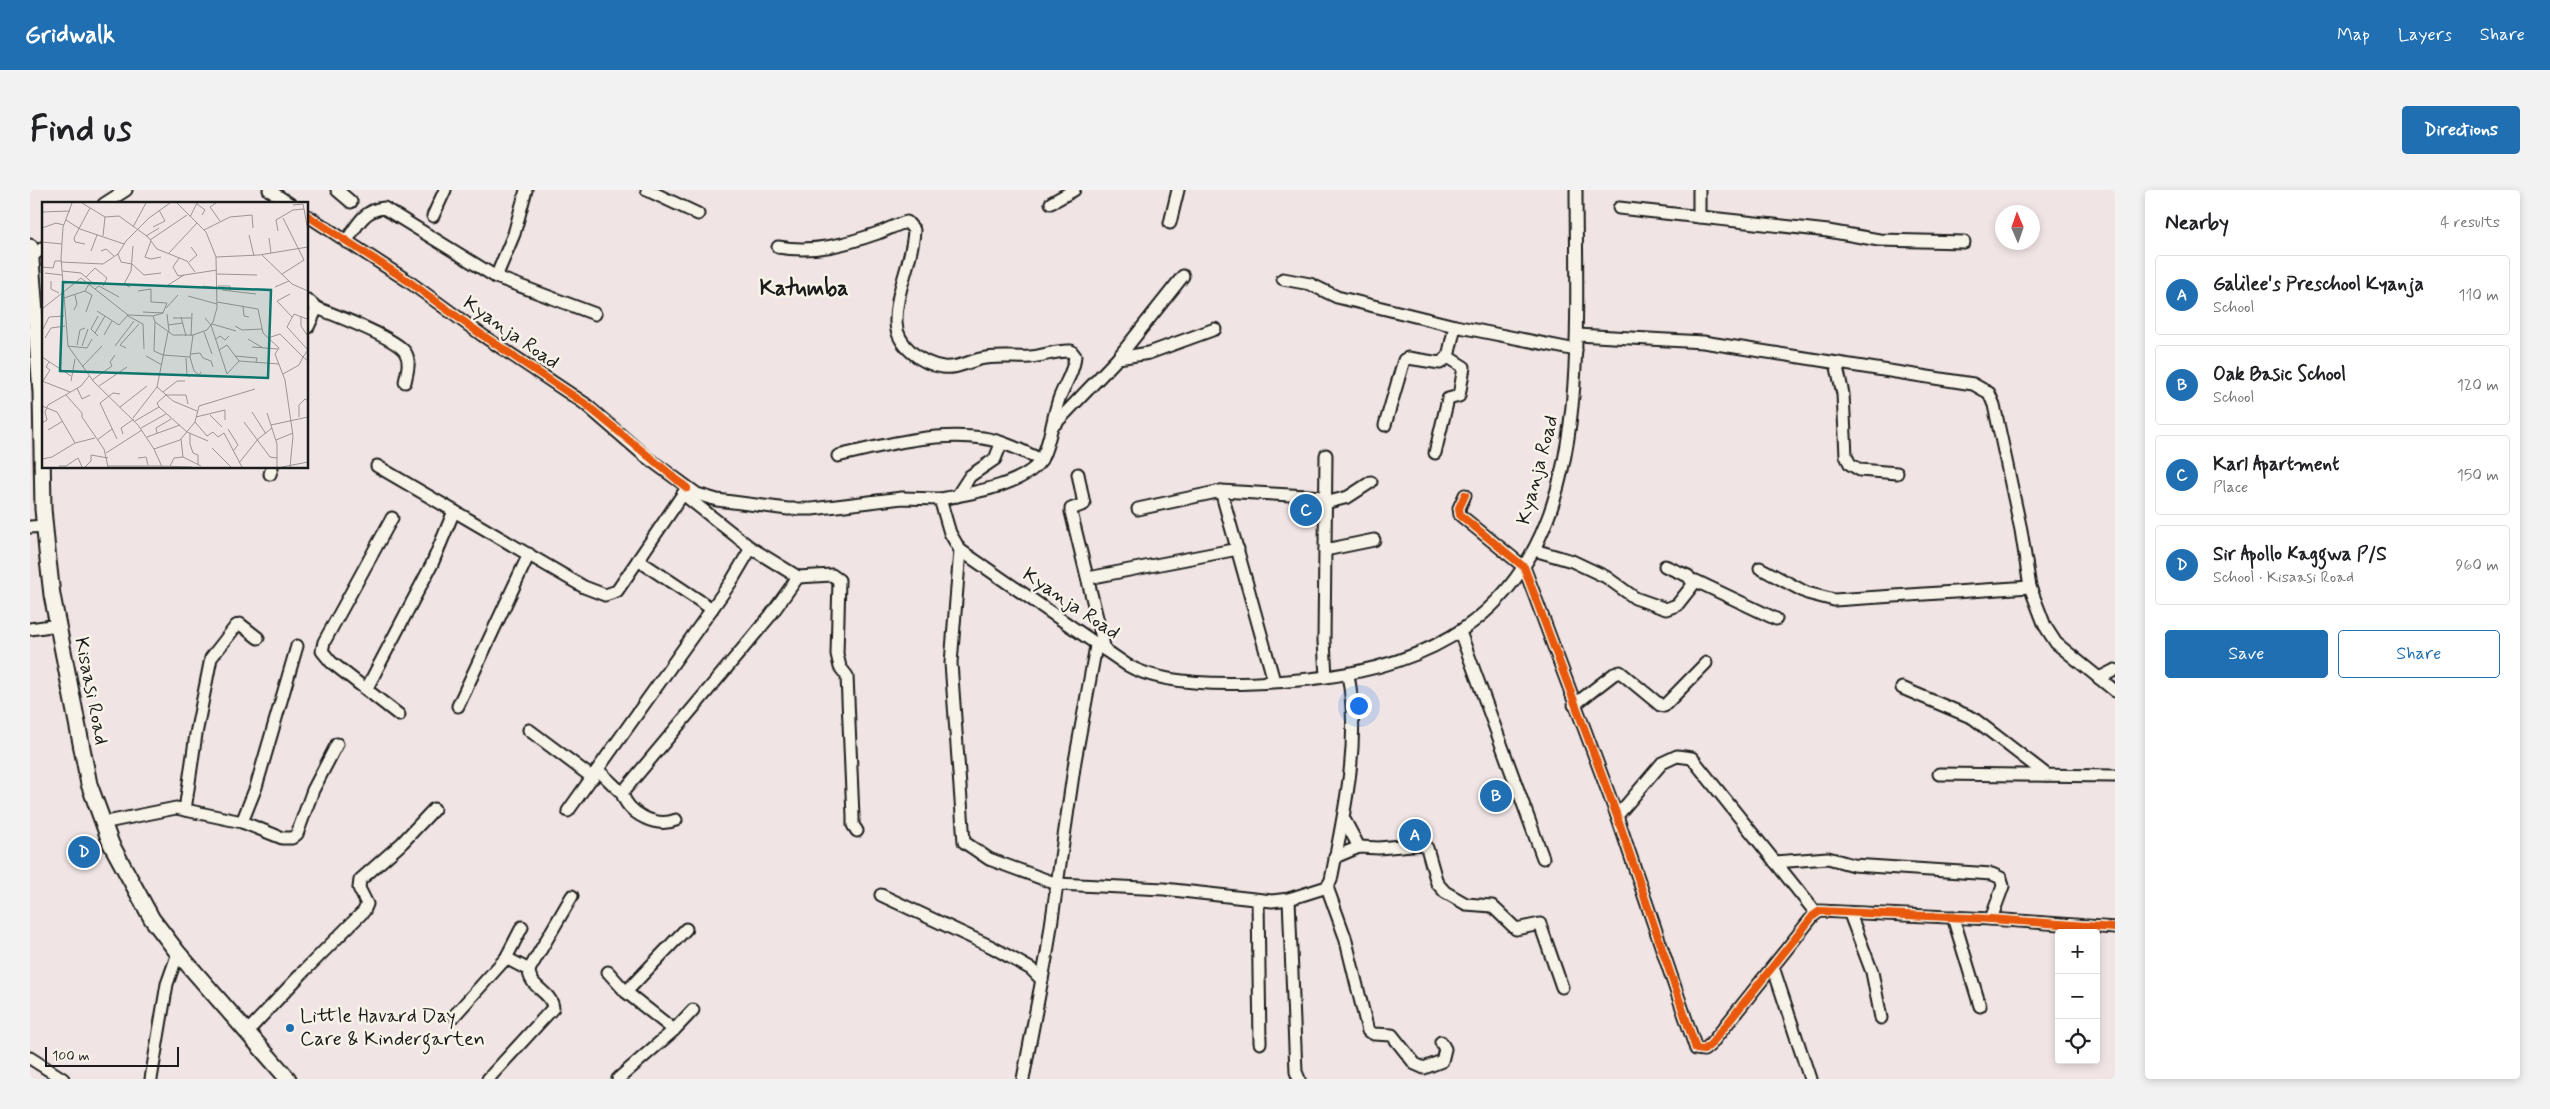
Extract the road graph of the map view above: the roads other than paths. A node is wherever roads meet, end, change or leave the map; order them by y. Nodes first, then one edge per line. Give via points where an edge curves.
1 (126, 190) edge
2 (269, 190) edge
3 (336, 190) edge
4 (445, 190) edge
5 (526, 190) edge
6 (647, 190) edge
7 (1074, 190) edge
8 (1178, 190) edge
9 (1576, 190) edge
10 (1699, 190) edge
11 (107, 202) edge
12 (285, 202) edge
13 (351, 202) dead end
14 (1051, 203) dead end
15 (1619, 208) dead end
16 (698, 214) dead end
17 (433, 216) dead end
18 (309, 217) edge
19 (1699, 217) junction
20 (1170, 223) dead end
21 (346, 242) junction
22 (1964, 242) dead end
23 (778, 246) dead end
24 (42, 248) edge
25 (30, 254) edge
26 (1183, 276) dead end
27 (496, 277) junction
28 (1283, 279) dead end
29 (309, 301) edge
30 (317, 308) junction
31 (595, 314) dead end
32 (309, 325) edge
33 (1455, 326) junction
34 (1215, 329) dead end
35 (1577, 335) junction
36 (41, 345) edge
37 (1576, 350) junction
38 (1448, 357) junction
39 (1118, 358) junction
40 (1836, 363) junction
41 (406, 382) dead end
42 (1055, 424) junction
43 (1385, 425) dead end
44 (1002, 444) junction
45 (1435, 453) dead end
46 (838, 456) dead end
47 (1326, 456) dead end
48 (1041, 460) junction
49 (377, 466) dead end
50 (1897, 473) dead end
51 (1078, 474) dead end
52 (1371, 482) dead end
53 (685, 491) junction
54 (1221, 491) junction
55 (1465, 495) dead end
56 (957, 496) junction
57 (940, 499) junction
58 (1325, 500) junction
59 (1138, 509) dead end
60 (454, 511) junction
61 (392, 518) dead end
62 (37, 526) edge
63 (1374, 540) dead end
64 (751, 548) junction
65 (960, 550) junction
66 (1238, 550) junction
67 (1325, 550) junction
68 (1534, 550) junction
69 (529, 554) junction
70 (638, 560) junction
71 (1665, 566) dead end
72 (1524, 567) junction
73 (1760, 568) dead end
74 (798, 577) junction
75 (1088, 578) junction
76 (1694, 582) junction
77 (2030, 587) junction
78 (712, 609) junction
79 (1776, 619) dead end
80 (58, 626) junction
81 (30, 629) edge
82 (1460, 632) junction
83 (258, 638) dead end
84 (297, 646) dead end
85 (1101, 648) junction
86 (1706, 663) dead end
87 (2115, 670) edge
88 (1348, 674) junction
89 (1326, 677) junction
90 (2099, 678) junction
91 (1274, 681) junction
92 (367, 688) junction
93 (1902, 688) dead end
94 (2115, 691) edge
95 (1574, 705) junction
96 (458, 706) dead end
97 (400, 715) dead end
98 (529, 730) dead end
99 (337, 744) dead end
100 (595, 774) junction
101 (1939, 774) dead end
102 (2047, 775) junction
103 (2115, 776) edge
104 (622, 793) junction
105 (434, 809) dead end
106 (185, 810) junction
107 (568, 810) dead end
108 (1617, 816) junction
109 (1344, 819) junction
110 (676, 820) dead end
111 (242, 822) junction
112 (102, 823) junction
113 (857, 831) dead end
114 (1360, 847) junction
115 (1335, 857) junction
116 (1543, 858) dead end
117 (1775, 862) junction
118 (1057, 884) junction
119 (1327, 887) junction
120 (881, 895) dead end
121 (572, 896) dead end
122 (1289, 899) junction
123 (1258, 900) junction
124 (1816, 913) junction
125 (1850, 914) junction
126 (1953, 917) junction
127 (1991, 919) junction
128 (522, 927) dead end
129 (2115, 928) edge
130 (686, 929) dead end
131 (178, 953) junction
132 (506, 958) junction
133 (1773, 967) junction
134 (529, 970) junction
135 (608, 972) dead end
136 (1042, 980) junction
137 (1562, 987) dead end
138 (626, 992) junction
139 (1980, 1006) dead end
140 (692, 1010) dead end
141 (454, 1016) dead end
142 (1881, 1018) dead end
143 (674, 1030) junction
144 (246, 1033) junction
145 (1441, 1042) dead end
146 (1260, 1043) dead end
147 (30, 1058) edge
148 (63, 1079) edge
149 (151, 1079) edge
150 (288, 1079) edge
151 (488, 1079) edge
152 (618, 1079) edge
153 (1023, 1079) edge
154 (1300, 1079) edge
155 (1810, 1079) edge

1 - 11 street
2 - 12 street
3 - 13 street
4 - 17 street
5 - 27 street via 514,234
6 - 16 street
7 - 14 street
8 - 20 street
9 - 35 street, Kyanja Road
10 - 19 street
15 - 19 street
18 - 21 street, Kyanja Road
19 - 22 street via 1879,240
21 - 27 street via 364,216 376,208 384,208
21 - 53 street, Kyanja Road via 584,403
23 - 42 street via 815,250 875,234 901,223 912,225 914,242 897,311 896,326 901,340 914,355 952,368 981,359 1032,357 1054,351 1071,351 1075,356 1074,363 1058,401
24 - 25 street
25 - 36 main road, Kisaasi Road
26 - 39 street
27 - 31 street
28 - 33 street via 1310,284 1337,297
29 - 30 street
30 - 32 street
30 - 41 street via 401,348 408,360
33 - 37 street
33 - 38 street
34 - 39 street via 1149,353
35 - 37 street, Kyanja Road
35 - 40 street via 1703,342
36 - 62 main road, Kisaasi Road
37 - 68 street, Kyanja Road via 1569,438 1550,514
38 - 43 street via 1440,363 1404,360
38 - 45 street via 1464,369 1459,396 1448,398
39 - 42 street
40 - 50 street via 1844,394 1846,456 1850,464 1860,470
40 - 77 street via 1973,384 1989,393 2011,482
42 - 48 street
44 - 46 street via 985,438 961,436 885,444
44 - 48 street
44 - 56 street via 995,459 970,476
47 - 58 street
48 - 56 street via 1009,482
49 - 60 street
51 - 75 street via 1084,504 1071,509 1071,512
52 - 58 street via 1348,497
53 - 57 street, Kyanja Road via 717,500 788,509 902,498
53 - 64 street
53 - 70 street
54 - 58 street
54 - 59 street
54 - 66 street
55 - 72 street via 1459,508 1460,515
56 - 57 street
57 - 65 street, Kyanja Road via 950,533
58 - 67 street
60 - 69 street
60 - 92 street via 432,564
61 - 92 street via 322,651 331,662
62 - 80 main road, Kisaasi Road
63 - 67 street
64 - 74 street
64 - 78 street
65 - 85 street, Kyanja Road
65 - 118 street via 951,663 964,842 989,859
66 - 75 street
66 - 91 street
67 - 89 street
68 - 72 street, Kyanja Road
68 - 76 street via 1572,561 1606,577 1635,598 1666,609 1677,605
69 - 70 street via 605,596 617,591
69 - 96 street
70 - 78 street
71 - 76 street
72 - 82 street, Kyanja Road via 1502,596
72 - 95 street
73 - 77 street via 1807,593 1834,600
74 - 104 street via 770,616
74 - 113 street via 832,575 841,585 837,654 846,676 853,825
75 - 85 street
76 - 79 street via 1701,582
77 - 90 street via 2045,626 2056,643
78 - 100 street
80 - 81 street
80 - 112 main road, Kisaasi Road via 89,784
82 - 88 street, Kyanja Road via 1397,661
82 - 116 street
83 - 106 street via 240,624 211,658
84 - 111 street via 259,778
85 - 91 street, Kyanja Road via 1137,671 1163,679
85 - 118 street via 1075,761
86 - 95 street via 1664,706 1620,672
87 - 90 street
88 - 89 street, Kyanja Road
88 - 109 street via 1354,717
89 - 91 street, Kyanja Road
90 - 94 street
92 - 97 street
93 - 102 street via 1973,718
95 - 108 street
98 - 100 street
99 - 111 street via 313,790 295,837 282,838
100 - 104 street
100 - 107 street
101 - 102 street
102 - 103 street
104 - 110 street via 630,807 640,815 663,823
105 - 144 street via 360,880 359,888 367,904 364,911
106 - 111 street
106 - 112 street via 164,808
108 - 117 street via 1662,763 1672,757 1685,756 1698,763
108 - 133 street via 1696,1049 1704,1050 1711,1044
109 - 114 street
109 - 115 street
112 - 131 main road, Kisaasi Road via 138,895
114 - 115 street
114 - 137 street via 1423,844 1437,883 1458,901 1492,906 1516,929 1540,924
115 - 119 street
117 - 124 street
117 - 127 street via 1828,858 1853,864 1992,874 2001,878 2003,886
118 - 123 street via 1164,889
118 - 136 street
119 - 122 street
119 - 145 street via 1345,937 1368,1031 1392,1035 1415,1064 1424,1068 1442,1061 1445,1050
120 - 136 street via 992,947 1031,969
121 - 134 street
122 - 123 street
122 - 154 street via 1296,1072
123 - 146 street
124 - 125 street
124 - 133 street
125 - 126 street
125 - 142 street via 1872,972
126 - 127 street
126 - 139 street
127 - 129 street
128 - 132 street
130 - 138 street
131 - 144 main road, Kisaasi Road
131 - 149 street via 168,978
132 - 134 street
132 - 141 street
133 - 155 street
134 - 151 street via 531,982 552,1001 553,1008
135 - 138 street
136 - 153 street
138 - 143 street
140 - 143 street
143 - 152 street
144 - 150 main road, Kisaasi Road
147 - 148 street

